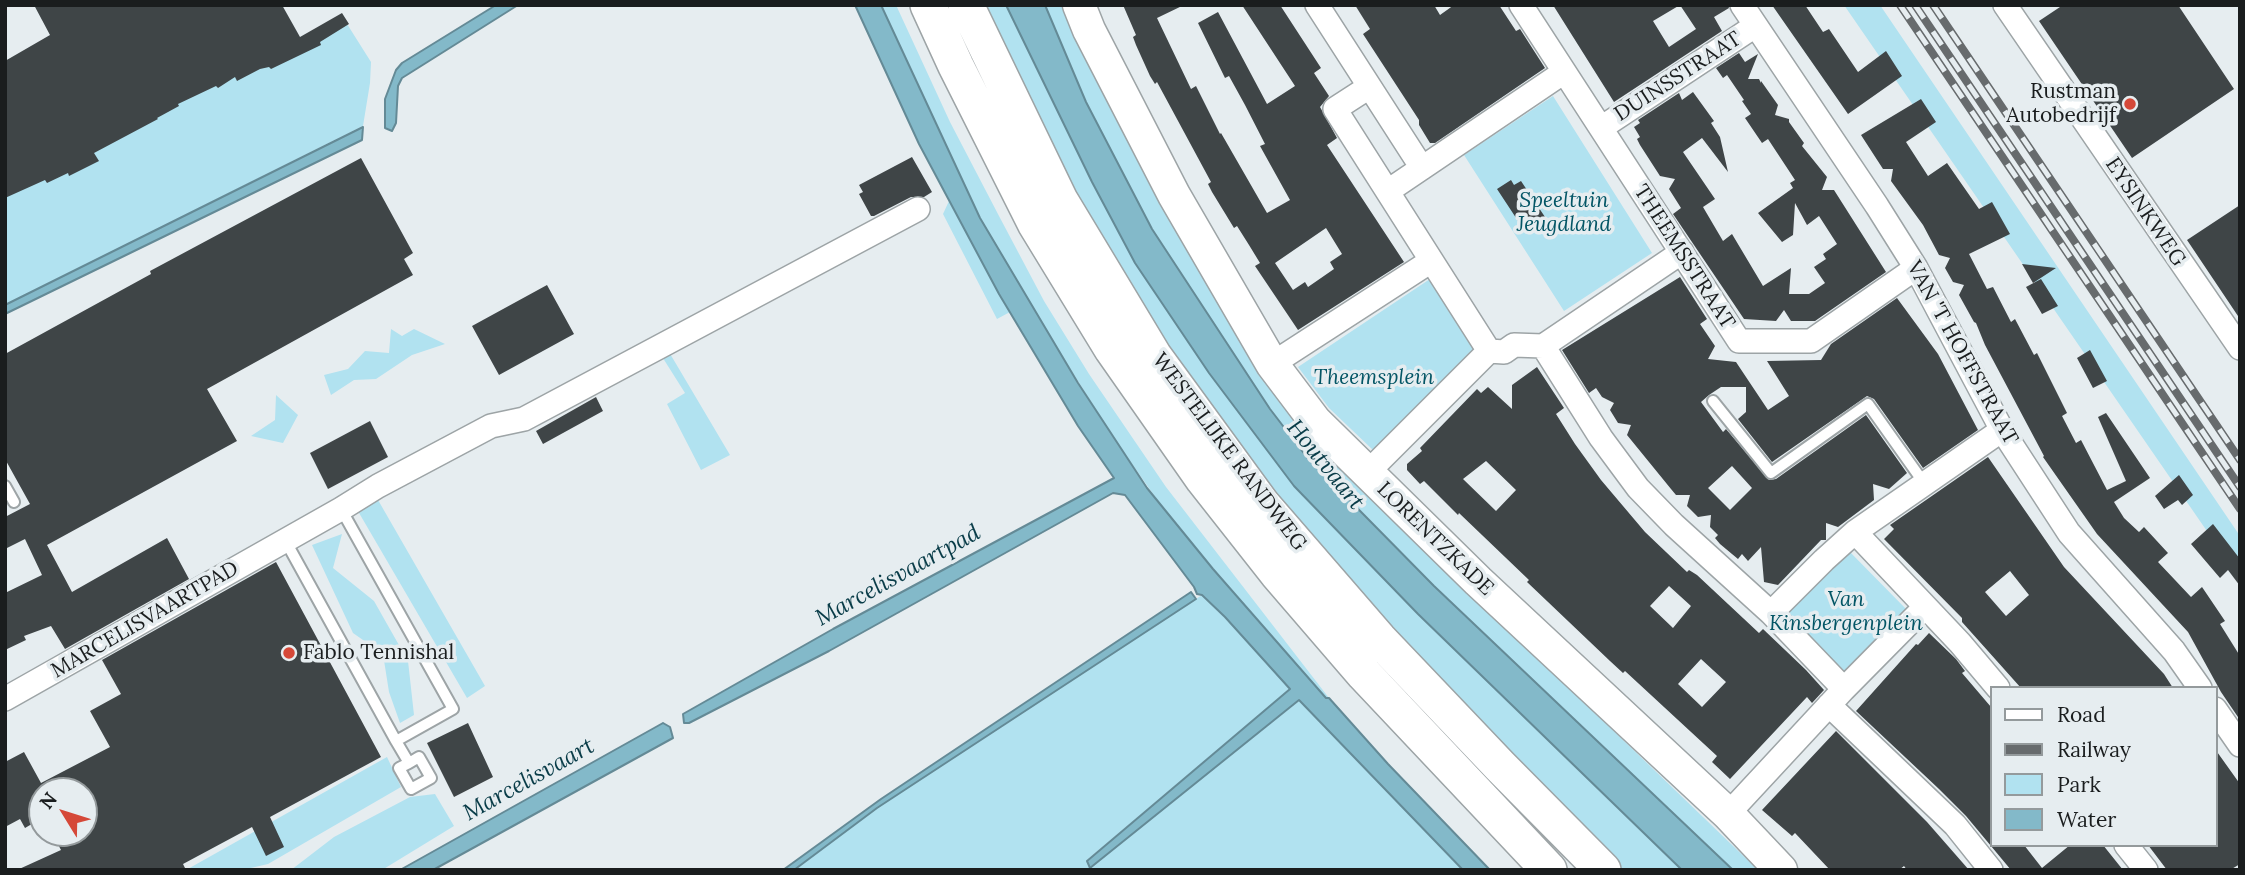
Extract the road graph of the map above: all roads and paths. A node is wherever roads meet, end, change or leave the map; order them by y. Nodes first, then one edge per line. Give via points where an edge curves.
1 (928, 5) edge
2 (966, 5) edge
3 (1079, 5) edge
4 (1317, 5) edge
5 (1521, 5) edge
6 (1742, 5) edge
7 (2005, 5) edge
8 (1755, 26) junction
9 (1564, 72) junction
10 (1369, 87) junction
11 (1601, 128) junction
12 (1422, 168) junction
13 (1388, 191) junction
14 (918, 209) dead end
15 (1682, 252) junction
16 (1431, 261) junction
17 (1916, 268) junction
18 (1543, 346) junction
19 (2240, 348) edge
20 (1489, 351) junction
21 (1272, 364) junction
22 (1713, 401) dead end
23 (2002, 430) junction
24 (1367, 473) junction
25 (1924, 483) junction
26 (5, 486) edge
27 (15, 502) dead end
28 (341, 509) junction
29 (1855, 532) junction
30 (285, 540) junction
31 (1925, 607) junction
32 (1771, 613) junction
33 (1996, 686) edge
34 (2199, 686) edge
35 (1837, 697) junction
36 (5, 699) edge
37 (2217, 712) edge
38 (396, 741) junction
39 (2240, 745) edge
40 (409, 763) dead end
41 (1728, 814) junction
42 (2128, 847) edge
43 (1549, 870) edge
44 (1604, 870) edge
45 (1781, 870) edge
46 (1991, 870) edge
47 (2146, 870) edge

1 - 43 main road, WESTELIJKE RANDWEG via 1035,222 1112,349 1203,480 1364,674
2 - 44 main road, WESTELIJKE RANDWEG via 1067,211 1154,356 1262,504 1379,639
3 - 21 street, LORENTZKADE via 1174,195
4 - 10 street
5 - 9 street, THEEMSSTRAAT
6 - 8 street, VAN 'T HOFFSTRAAT
7 - 19 street, EYSINKWEG
8 - 11 street, DUINSSTRAAT
8 - 17 street, VAN 'T HOFFSTRAAT
9 - 11 street, THEEMSSTRAAT
9 - 12 street
10 - 12 street
10 - 13 street via 1335,109
11 - 15 street, THEEMSSTRAAT
12 - 13 street
13 - 16 street
14 - 28 street, MARCELISVAARTPAD via 524,419 491,426
15 - 17 street, THEEMSSTRAAT via 1739,341 1811,341
15 - 18 street
16 - 20 street
16 - 21 street
17 - 23 street, VAN 'T HOFFSTRAAT
18 - 20 street via 1514,345 1504,352
18 - 32 street via 1638,488
20 - 24 street
21 - 24 street, LORENTZKADE via 1315,421
22 - 25 lane via 1771,473 1868,404
23 - 25 street
23 - 34 street, VAN 'T HOFFSTRAAT via 2069,533 2174,651
24 - 41 street, LORENTZKADE
25 - 29 street
26 - 27 lane
28 - 30 street, MARCELISVAARTPAD
28 - 38 lane via 453,709
29 - 31 street
29 - 32 street
30 - 36 street, MARCELISVAARTPAD
30 - 38 lane
31 - 33 street
31 - 35 street
32 - 35 street
35 - 41 street
35 - 46 street
37 - 39 street
38 - 40 lane
41 - 45 street, LORENTZKADE
42 - 47 street

